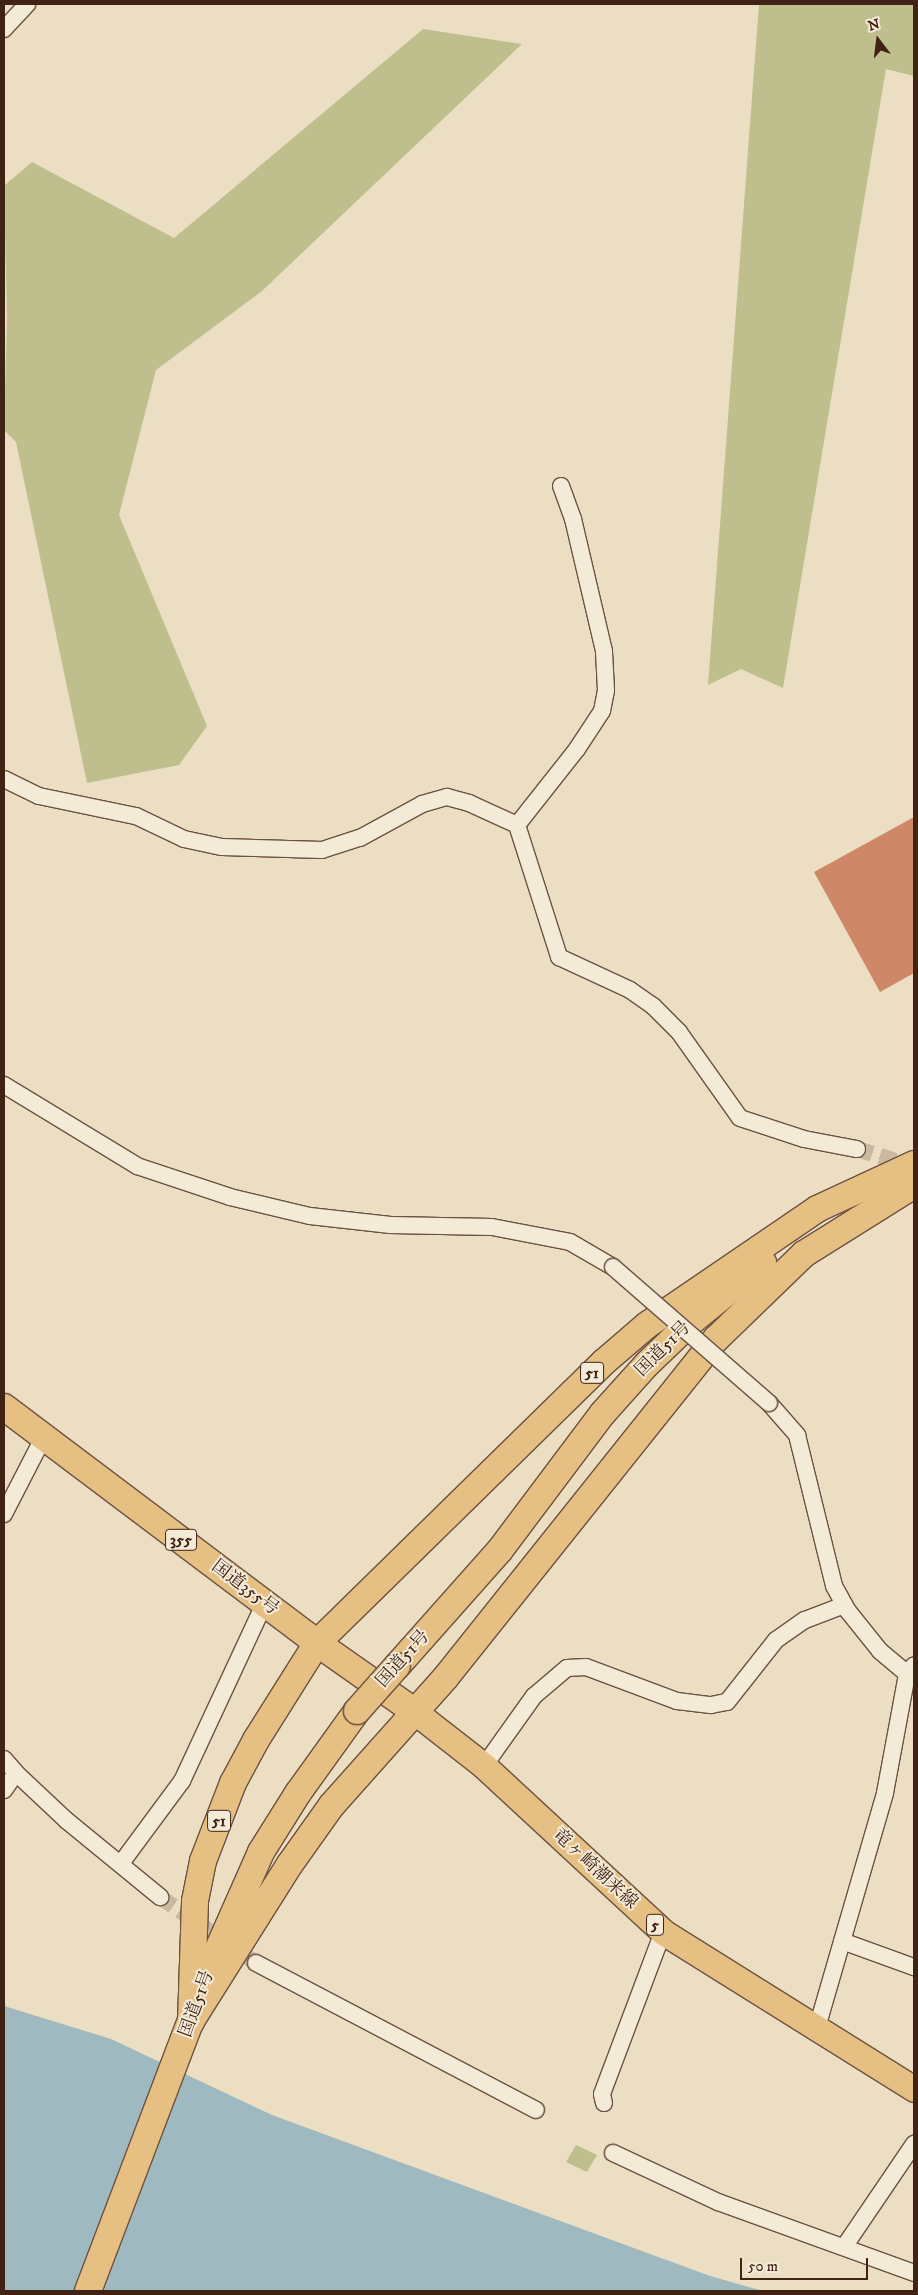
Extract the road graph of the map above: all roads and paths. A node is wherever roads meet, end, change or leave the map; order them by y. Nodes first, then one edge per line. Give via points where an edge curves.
1 (27, 4) edge
2 (4, 29) edge
3 (561, 486) dead end
4 (4, 779) edge
5 (516, 825) junction
6 (4, 1085) edge
7 (857, 1149) tunnel mouth
8 (914, 1164) edge
9 (914, 1174) edge
10 (914, 1185) edge
11 (4, 1407) edge
12 (43, 1438) junction
13 (4, 1514) edge
14 (265, 1602) junction
15 (844, 1605) junction
16 (317, 1643) junction
17 (911, 1669) edge
18 (416, 1712) junction
19 (4, 1760) edge
20 (484, 1766) junction
21 (16, 1774) junction
22 (4, 1790) edge
23 (122, 1862) junction
24 (160, 1896) tunnel mouth
25 (663, 1932) junction
26 (842, 1941) junction
27 (256, 1963) tunnel mouth
28 (914, 1967) edge
29 (189, 2026) junction
30 (816, 2031) junction
31 (914, 2089) edge
32 (604, 2103) dead end
33 (536, 2110) dead end
34 (914, 2144) edge
35 (613, 2153) dead end
36 (844, 2246) junction
37 (914, 2273) edge
38 (88, 2291) edge

1 - 2 street
3 - 5 street via 573,519 604,651 606,690 602,711 577,749
4 - 5 street via 39,796 136,816 184,839 222,847 322,850 360,838 422,804 446,797 470,803
5 - 7 street via 559,957 630,990 652,1006 679,1032 740,1118 804,1139
6 - 15 street, bridge via 137,1166 230,1197 310,1216 390,1224 492,1227 570,1242 613,1267 769,1403 797,1435 827,1565
8 - 16 highway, 51 via 818,1208 647,1325 598,1368
9 - 29 highway, 国道51号 / 51, bridge via 791,1243 685,1327 603,1413 500,1550 357,1711 298,1792 262,1852 225,1930
10 - 18 highway, 51 via 804,1254 717,1338
11 - 12 highway, 国道355号 / 355
12 - 13 street
12 - 14 highway, 国道355号 / 355
14 - 16 highway, 国道355号 / 355
14 - 23 street via 182,1781
15 - 17 street via 880,1651
15 - 20 street via 805,1620 776,1640 727,1702 711,1705 677,1701 586,1667 567,1668 534,1696
16 - 18 highway, 国道355号 / 355
16 - 29 highway, 51 via 256,1740 233,1784 203,1861 194,1901
17 - 26 street via 885,1793
18 - 20 main road, 竜ヶ崎潮来線 / 5
18 - 29 highway, 51 via 332,1805 290,1864
19 - 21 street
20 - 25 main road, 竜ヶ崎潮来線 / 5
21 - 22 street
21 - 23 street via 66,1820
23 - 24 street
25 - 30 main road, 竜ヶ崎潮来線 / 5
25 - 32 street via 602,2094
26 - 28 street
26 - 30 street
27 - 33 street
29 - 38 highway, 国道51号 / 51
30 - 31 main road, 竜ヶ崎潮来線 / 5
34 - 36 street
35 - 36 street via 718,2202
36 - 37 street

